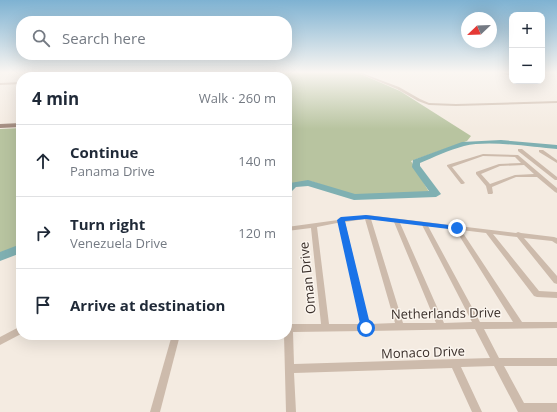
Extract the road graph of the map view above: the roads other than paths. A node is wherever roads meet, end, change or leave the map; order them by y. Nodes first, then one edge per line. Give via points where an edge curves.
1 (404, 91) edge
2 (557, 102) edge
3 (16, 125) edge
4 (0, 126) edge
5 (520, 150) dead end
6 (541, 151) dead end
7 (557, 162) edge
8 (526, 164) junction
9 (539, 175) junction
10 (557, 179) edge
11 (463, 183) dead end
12 (489, 186) junction
13 (557, 191) edge
14 (490, 193) dead end
15 (366, 217) junction
16 (341, 220) junction
17 (396, 220) junction
18 (424, 224) junction
19 (314, 226) junction
20 (292, 228) edge
21 (457, 228) junction
22 (488, 231) junction
23 (518, 234) junction
24 (555, 240) edge
25 (557, 281) edge
26 (557, 295) edge
27 (520, 324) junction
28 (557, 325) edge
29 (400, 326) junction
30 (440, 326) junction
31 (478, 326) junction
32 (292, 328) edge
33 (325, 328) junction
34 (366, 328) junction
35 (16, 333) edge
36 (175, 340) edge
37 (288, 340) edge
38 (0, 341) edge
39 (496, 362) junction
40 (557, 362) edge
41 (455, 364) junction
42 (289, 369) junction
43 (557, 408) edge
44 (522, 410) edge
45 (156, 412) edge
46 (291, 412) edge
47 (477, 412) edge

1 - 2 street via 430,104
3 - 4 main road
5 - 10 street
6 - 7 street
8 - 9 street
8 - 11 street via 516,156 483,155 449,166
8 - 12 street via 499,164 478,173
9 - 12 street via 515,176
9 - 13 street
12 - 14 street
15 - 16 street
15 - 17 street
15 - 29 street
16 - 19 street
16 - 34 street
17 - 18 street
17 - 30 street
18 - 21 street
18 - 31 street
19 - 20 street
19 - 33 street, Oman Drive
21 - 22 street
21 - 27 street
22 - 23 street
22 - 26 street via 537,294
23 - 24 street
23 - 25 street
27 - 28 street, Netherlands Drive
27 - 31 street, Netherlands Drive
29 - 30 street, Netherlands Drive
29 - 34 street, Netherlands Drive
30 - 31 street, Netherlands Drive
31 - 39 street
32 - 33 street, Netherlands Drive
33 - 34 street, Netherlands Drive
35 - 38 street
36 - 45 street
37 - 42 street
39 - 40 street, Monaco Drive
39 - 41 street, Monaco Drive
39 - 44 street
41 - 42 street, Monaco Drive
41 - 47 street
42 - 46 street
43 - 44 street

